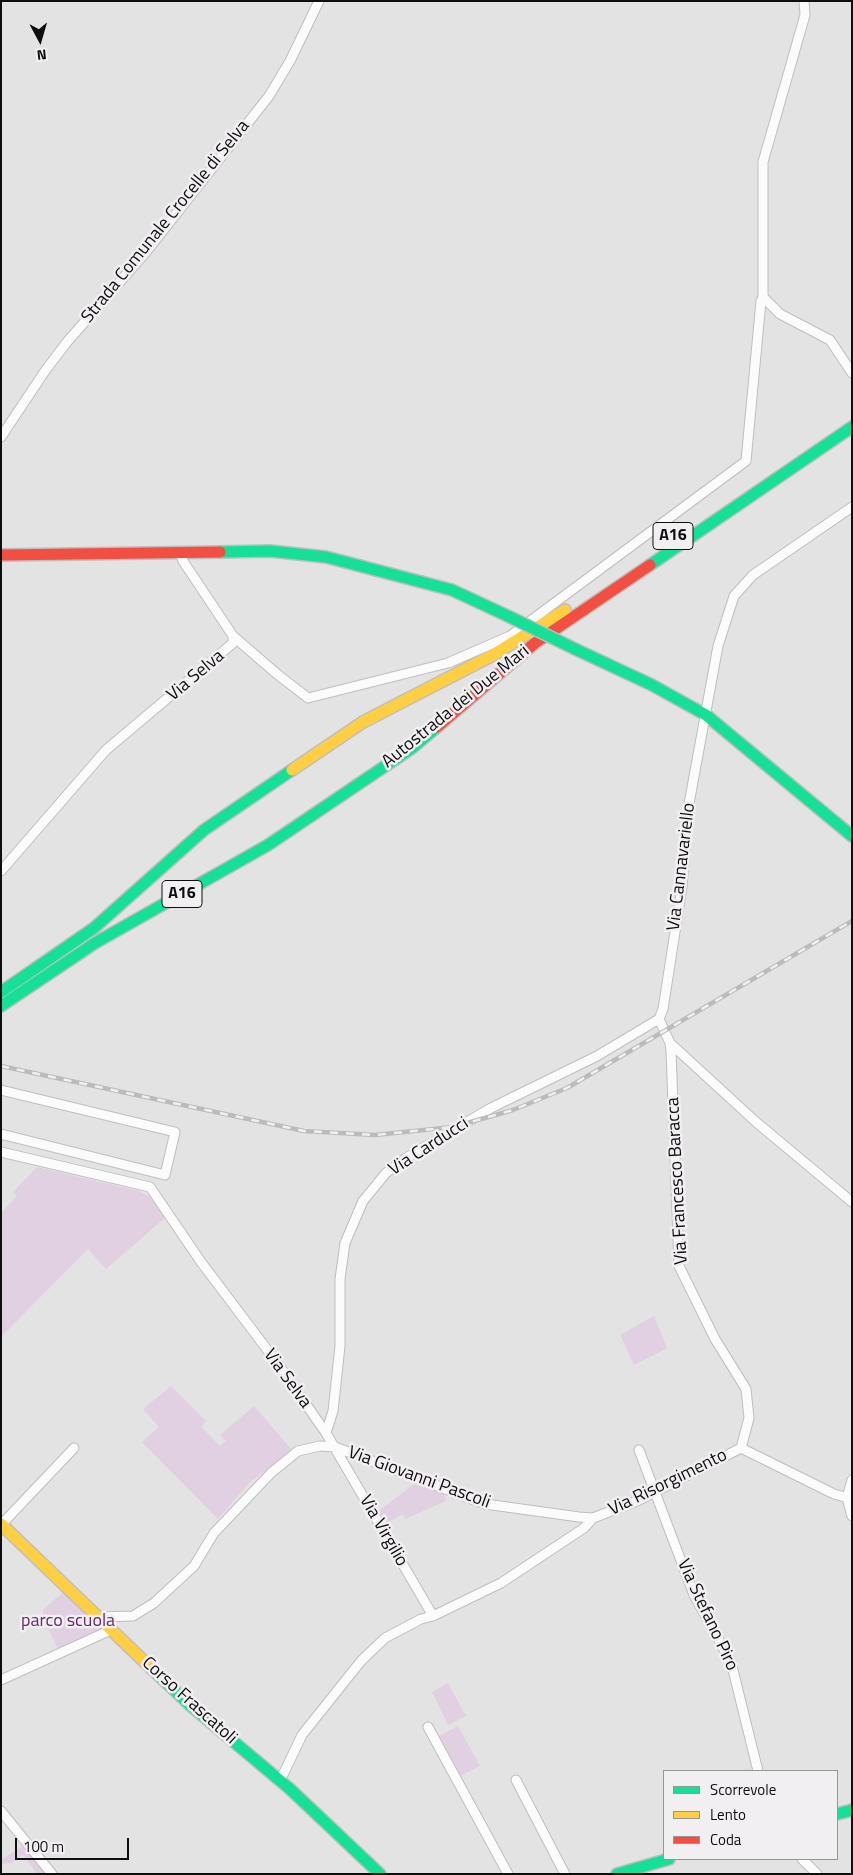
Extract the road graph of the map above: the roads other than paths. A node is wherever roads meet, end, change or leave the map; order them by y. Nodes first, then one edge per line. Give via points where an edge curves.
1 (319, 1) edge
2 (804, 1) edge
3 (763, 297) junction
4 (852, 372) edge
5 (852, 415) edge
6 (852, 427) edge
7 (1, 437) edge
8 (852, 507) edge
9 (180, 552) junction
10 (1, 555) edge
11 (233, 636) junction
12 (706, 715) junction
13 (852, 836) edge
14 (1, 871) edge
15 (1, 992) edge
16 (1, 1006) edge
17 (659, 1019) junction
18 (670, 1043) junction
19 (1, 1090) edge
20 (1, 1134) edge
21 (1, 1152) edge
22 (852, 1202) edge
23 (326, 1433) junction
24 (335, 1446) junction
25 (74, 1448) dead end
26 (741, 1448) junction
27 (639, 1450) dead end
28 (852, 1480) edge
29 (655, 1491) junction
30 (849, 1498) edge
31 (852, 1516) edge
32 (593, 1518) junction
33 (2, 1524) edge
34 (99, 1616) junction
35 (433, 1616) junction
36 (113, 1629) junction
37 (1, 1680) edge
38 (428, 1727) dead end
39 (758, 1770) edge
40 (516, 1780) dead end
41 (280, 1781) junction
42 (852, 1810) edge
43 (1, 1811) edge
44 (838, 1814) edge
45 (667, 1860) edge
46 (803, 1860) edge
47 (652, 1869) edge
48 (52, 1874) edge
49 (380, 1874) edge
50 (508, 1874) edge
51 (565, 1874) edge
52 (617, 1874) edge
53 (817, 1874) edge

1 - 7 street, Strada Comunale Crocelle di Selva via 269,96 146,252 62,349
2 - 3 street via 805,15 763,162
3 - 4 street via 780,314 830,340
3 - 11 street via 746,461 510,636 448,663 308,698
5 - 15 main road, Autostrada dei Due Mari / A16 via 518,640 363,722 293,769 204,830 94,928
6 - 16 main road, Autostrada dei Due Mari / A16 via 535,643 390,763 268,845 95,943
8 - 12 street, Via Cannavariello via 753,574 734,596 718,646
9 - 10 main road
9 - 11 street, Via Selva
9 - 12 main road, bridge via 270,551 326,557 452,590 652,685
11 - 14 street, Via Selva via 230,648 106,750
12 - 13 main road
12 - 17 street, Via Cannavariello via 688,809 675,934
17 - 18 street, Via Francesco Baracca
17 - 23 street, Via Carducci via 597,1056 491,1108 406,1158 386,1173 363,1201 345,1243 340,1279 340,1346 333,1411
18 - 22 street via 756,1122
18 - 26 street, Via Francesco Baracca via 679,1266 715,1339 746,1389 749,1418
19 - 20 street via 175,1132 165,1175
21 - 23 street, Via Selva via 150,1188
23 - 24 street, Via Selva
24 - 32 street, Via Giovanni Pascoli via 485,1504
24 - 34 street via 298,1451 271,1473 214,1534 194,1566 154,1603 133,1616
24 - 35 street, Via Virgilio
25 - 33 street
26 - 29 street, Via Risorgimento
26 - 30 street, Via Risorgimento via 834,1494
27 - 29 street, Via Stefano Piro
28 - 30 street
29 - 32 street, Via Risorgimento
29 - 39 street, Via Stefano Piro via 694,1595 731,1662
30 - 31 street
32 - 35 street via 584,1528 520,1572
33 - 34 main road, Corso Frascatoli
34 - 36 main road, Corso Frascatoli
35 - 41 street via 385,1638 361,1661 302,1735
36 - 37 street
36 - 41 main road, Corso Frascatoli via 190,1705
38 - 50 street
40 - 51 street
41 - 49 main road, Corso Frascatoli
42 - 44 main road
43 - 48 street
45 - 47 main road
46 - 53 street
47 - 52 main road

